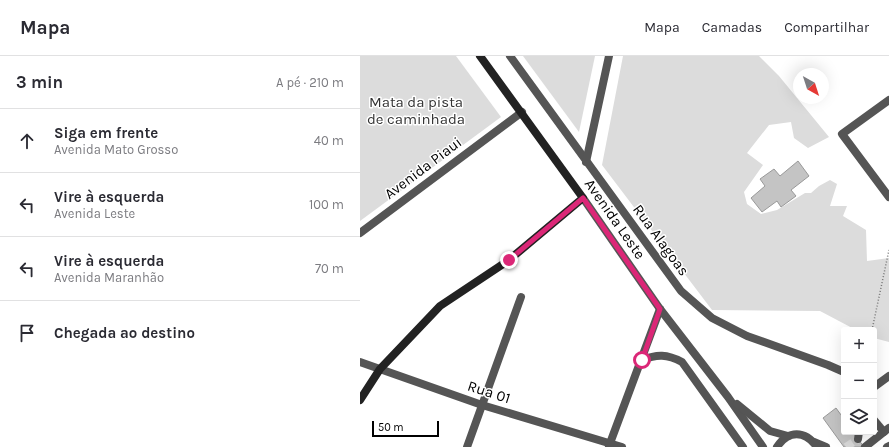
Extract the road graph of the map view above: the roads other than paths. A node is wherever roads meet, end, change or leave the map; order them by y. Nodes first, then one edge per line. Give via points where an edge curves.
1 (480, 56) edge
2 (510, 56) edge
3 (609, 56) edge
4 (889, 100) edge
5 (522, 112) junction
6 (586, 162) junction
7 (889, 197) edge
8 (583, 198) junction
9 (360, 233) edge
10 (521, 297) dead end
11 (660, 309) junction
12 (642, 360) junction
13 (360, 362) edge
14 (380, 369) junction
15 (841, 371) edge
16 (889, 376) edge
17 (877, 385) edge
18 (728, 397) junction
19 (360, 400) edge
20 (482, 405) junction
21 (877, 422) edge
22 (886, 430) edge
23 (788, 436) junction
24 (610, 445) edge
25 (816, 445) edge
26 (467, 447) edge
27 (622, 447) edge
28 (743, 447) edge
29 (763, 447) edge
30 (776, 447) edge
31 (826, 447) edge
32 (865, 447) tunnel mouth

1 - 5 street, Avenida Leste
2 - 6 street, Rua Alagoas
3 - 6 street
4 - 7 street via 842,134
5 - 8 street, Avenida Leste
5 - 9 street, Avenida Piaui
6 - 15 street, Rua Alagoas via 682,292 712,318 747,336
8 - 11 street, Avenida Leste
8 - 14 street via 509,260 440,306
10 - 20 street
11 - 12 street
11 - 18 street, Avenida Leste
12 - 24 street
12 - 28 street via 661,354 682,362
13 - 14 street, Rua 01
14 - 19 street
14 - 20 street, Rua 01
16 - 17 street
18 - 23 street via 770,431
18 - 29 street
20 - 24 street, Rua 01
20 - 26 street
21 - 22 street
22 - 32 street
23 - 25 street via 801,434
23 - 30 street
24 - 27 street, Rua 01
25 - 31 street

